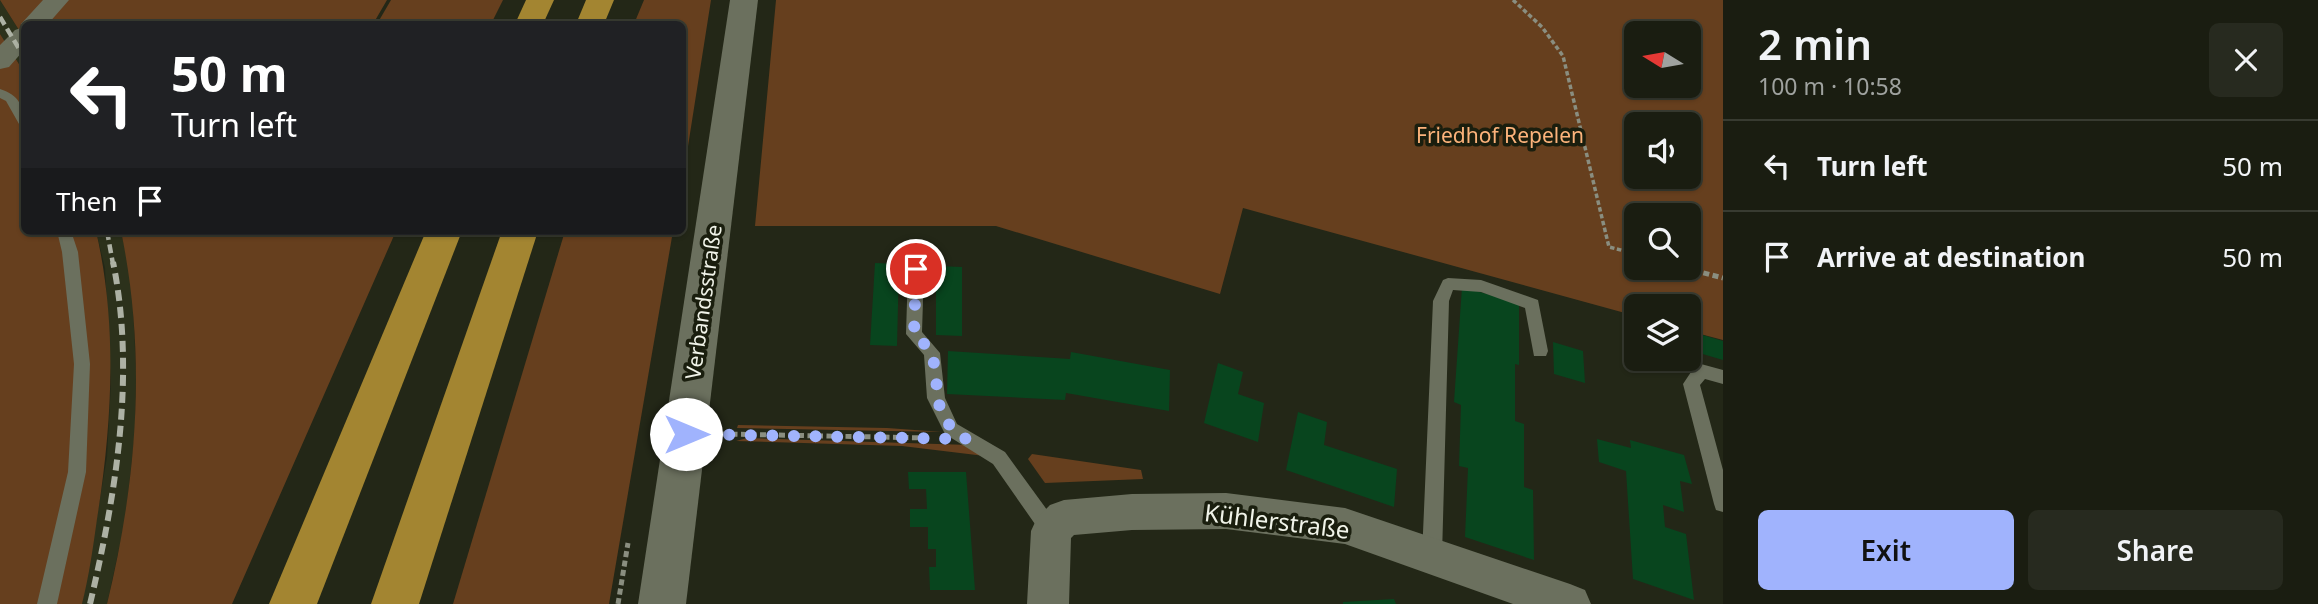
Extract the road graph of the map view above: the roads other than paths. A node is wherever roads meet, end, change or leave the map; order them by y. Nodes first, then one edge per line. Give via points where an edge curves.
1 (57, 0) edge
2 (540, 0) edge
3 (600, 0) edge
4 (744, 0) edge
5 (37, 21) edge
6 (530, 21) edge
7 (591, 21) edge
8 (21, 38) edge
9 (0, 61) edge
10 (0, 93) edge
11 (21, 116) edge
12 (65, 235) edge
13 (442, 235) edge
14 (519, 235) edge
15 (916, 269) dead end
16 (1541, 351) dead end
17 (1723, 377) edge
18 (1723, 504) edge
19 (1051, 531) junction
20 (1432, 556) junction
21 (47, 604) edge
22 (293, 604) edge
23 (395, 604) edge
24 (662, 604) edge
25 (1048, 604) edge
26 (1570, 604) edge

1 - 5 street
2 - 6 highway
3 - 7 highway
4 - 24 main road, Verbandsstraße
8 - 9 street
10 - 11 lane via 11,98
12 - 21 lane via 82,364 78,472
13 - 22 highway
14 - 23 highway
15 - 19 lane via 914,334 932,353 936,398 951,429 999,458
16 - 20 lane via 1532,304 1466,282 1448,284 1441,301
17 - 18 lane via 1701,371 1691,384
19 - 20 street, Kühlerstraße via 1064,518 1226,511 1345,526
19 - 25 street
20 - 26 street, Kühlerstraße

